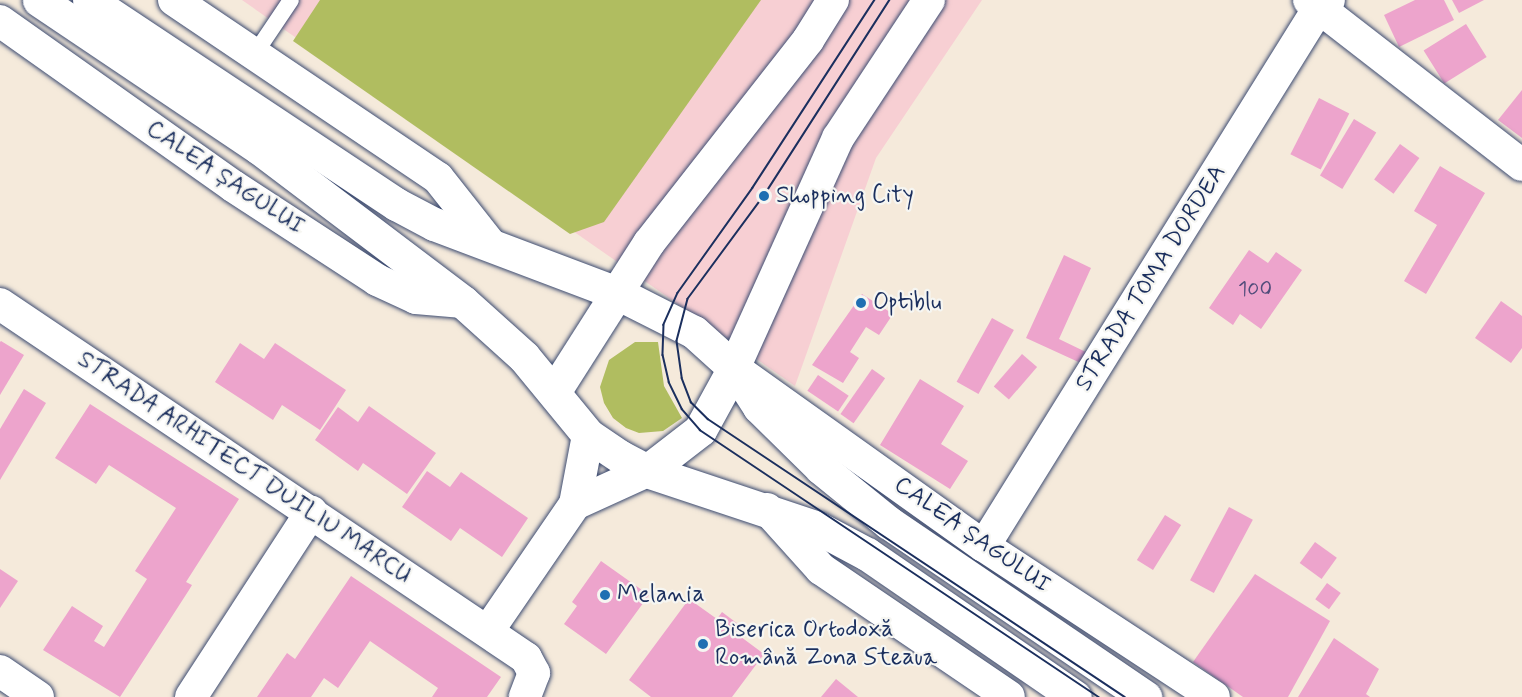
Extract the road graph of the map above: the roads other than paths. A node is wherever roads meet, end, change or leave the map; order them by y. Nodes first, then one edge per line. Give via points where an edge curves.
1 (39, 0) edge
2 (89, 0) edge
3 (174, 0) edge
4 (291, 0) edge
5 (833, 0) edge
6 (929, 0) edge
7 (1319, 3) edge
8 (0, 21) edge
9 (254, 55) junction
10 (1522, 165) edge
11 (491, 245) junction
12 (617, 293) junction
13 (463, 302) junction
14 (0, 304) edge
15 (734, 368) junction
16 (554, 392) junction
17 (588, 435) junction
18 (648, 471) junction
19 (575, 504) junction
20 (767, 509) junction
21 (311, 512) junction
22 (984, 546) junction
23 (488, 630) junction
24 (1, 674) edge
25 (38, 697) edge
26 (191, 697) edge
27 (525, 697) edge
28 (1009, 697) edge
29 (1075, 697) edge
30 (1145, 697) edge
31 (1214, 697) edge

1 - 13 main road, CALEA ȘAGULUI via 258,147
2 - 11 main road, CALEA ȘAGULUI via 387,198 434,224
3 - 9 street
4 - 9 lane
5 - 12 street via 808,40 649,243
6 - 15 street via 838,138
7 - 10 street
7 - 22 street, STRADA TOMA DORDEA
8 - 13 street, CALEA ȘAGULUI via 233,186 377,280 416,298
9 - 11 street via 438,178
11 - 12 main road, CALEA ȘAGULUI
12 - 15 main road, CALEA ȘAGULUI via 694,332
12 - 16 main road
13 - 16 main road, CALEA ȘAGULUI via 524,357
14 - 21 street, STRADA ARHITECT DUILIU MARCU
15 - 18 main road via 700,430
15 - 22 street, CALEA ȘAGULUI
15 - 30 main road, CALEA ȘAGULUI via 759,406 786,434 880,516
16 - 17 main road, CALEA ȘAGULUI
17 - 18 main road, CALEA ȘAGULUI
17 - 19 street
18 - 19 street
18 - 20 main road, CALEA ȘAGULUI
19 - 23 street
20 - 28 street via 821,569
20 - 29 main road, CALEA ȘAGULUI via 818,528 867,554
21 - 23 street, STRADA ARHITECT DUILIU MARCU
21 - 26 street
22 - 31 street, CALEA ȘAGULUI
23 - 27 street, STRADA ARHITECT DUILIU MARCU via 526,658 534,673
24 - 25 street

